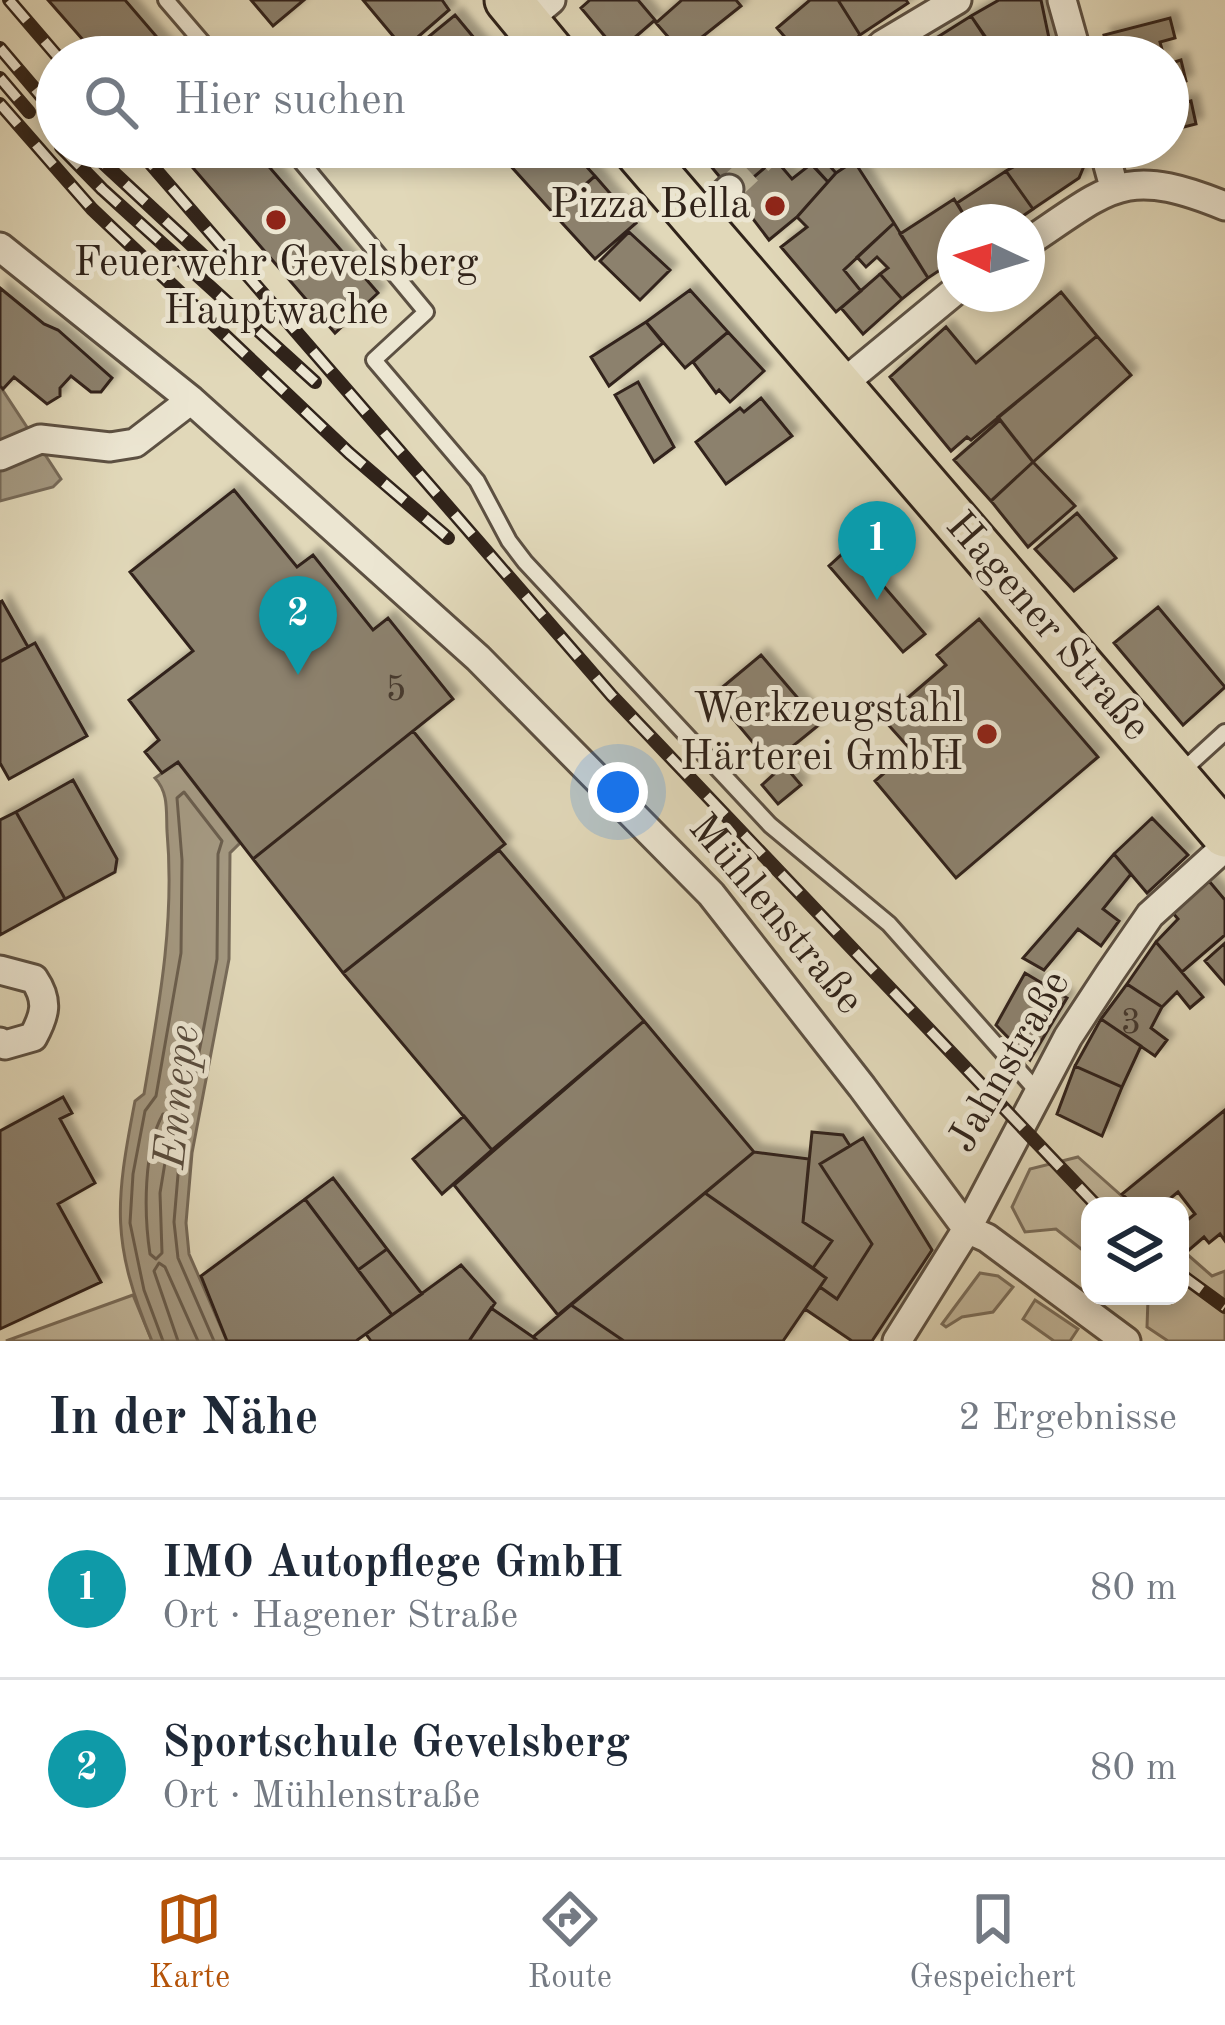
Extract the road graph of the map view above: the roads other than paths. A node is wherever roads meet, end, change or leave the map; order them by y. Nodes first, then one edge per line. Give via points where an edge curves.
1 (166, 0) edge
2 (957, 0) edge
3 (1062, 0) edge
4 (528, 7) edge
5 (197, 36) edge
6 (544, 36) edge
7 (896, 36) edge
8 (1072, 36) edge
9 (307, 168) edge
10 (663, 168) edge
11 (1109, 168) edge
12 (1114, 187) junction
13 (1225, 206) edge
14 (1045, 231) edge
15 (0, 247) edge
16 (937, 306) edge
17 (840, 386) junction
18 (191, 400) junction
19 (0, 456) edge
20 (1225, 732) edge
21 (1176, 776) junction
22 (1225, 834) edge
23 (1225, 847) edge
24 (0, 970) edge
25 (0, 1042) edge
26 (1036, 1091) junction
27 (967, 1229) junction
28 (897, 1341) edge
29 (1126, 1341) edge

1 - 5 lane
2 - 7 street
3 - 8 street
4 - 6 main road
9 - 26 lane via 426,312 374,360 477,481 525,562 770,825 889,924
10 - 17 main road, Hagener Straße via 713,204
11 - 12 street
12 - 13 street via 1153,184
12 - 14 street
15 - 18 street, Mühlenstraße
16 - 17 street
17 - 21 main road, Hagener Straße
18 - 19 street via 135,443 40,439
18 - 27 street, Mühlenstraße via 478,658 711,894
20 - 21 lane
21 - 22 main road, Hagener Straße
23 - 26 street, Jahnstraße via 1150,915
24 - 25 street via 34,980 45,997 33,1037
26 - 27 street, Jahnstraße
27 - 28 street, Jahnstraße
27 - 29 street, Mühlenstraße

